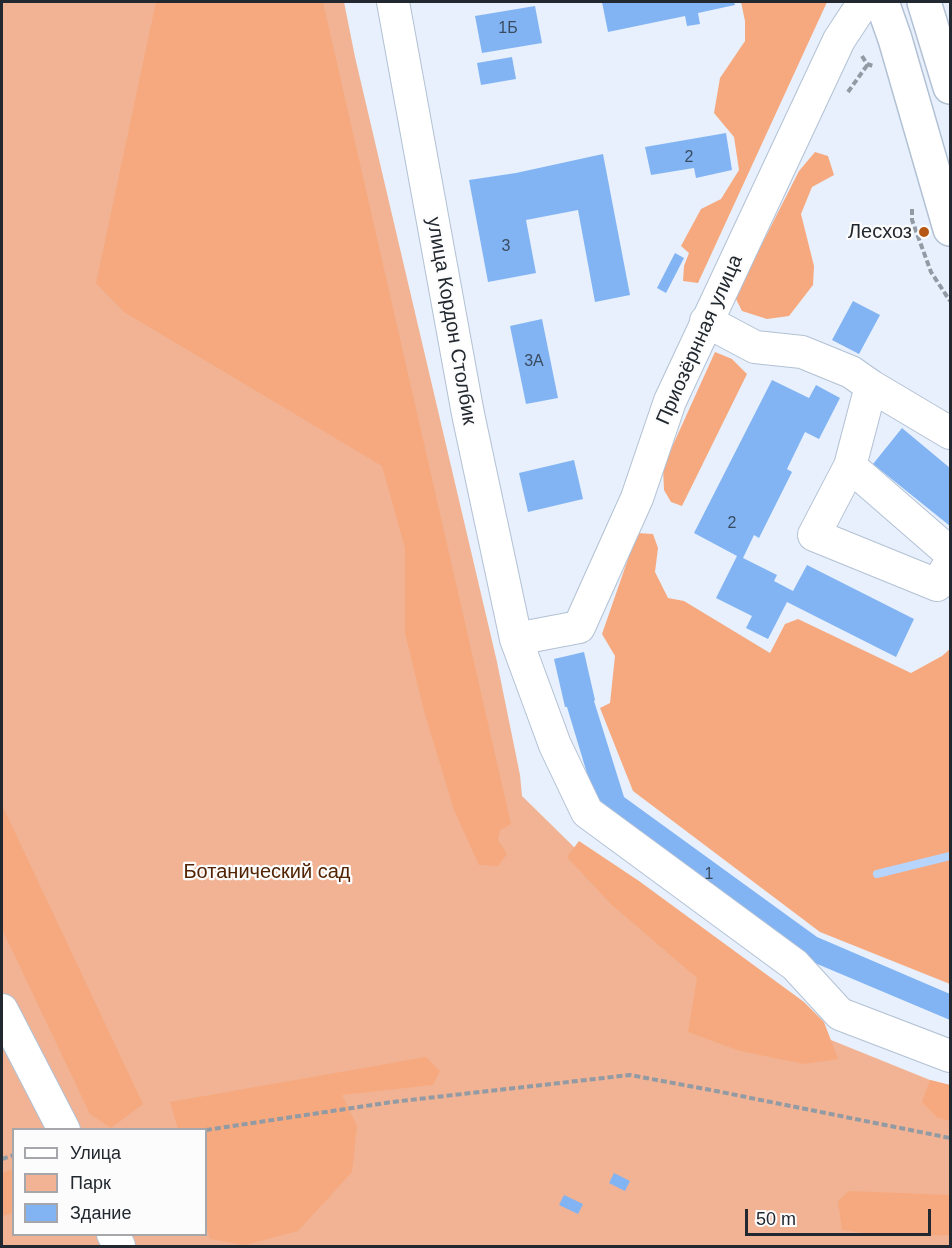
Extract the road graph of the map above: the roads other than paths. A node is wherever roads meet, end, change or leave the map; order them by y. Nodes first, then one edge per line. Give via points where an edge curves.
1 (393, 2) edge
2 (864, 2) edge
3 (882, 2) edge
4 (924, 2) edge
5 (951, 87) edge
6 (951, 229) edge
7 (706, 321) junction
8 (871, 386) junction
9 (951, 433) edge
10 (849, 466) junction
11 (951, 553) edge
12 (951, 563) edge
13 (516, 639) junction
14 (2, 1010) edge
15 (951, 1056) edge
16 (63, 1128) edge

1 - 13 street, улица Кордон Столбик via 468,414
2 - 7 street, Приозёрнная улица via 839,40
3 - 6 main road
4 - 5 main road
7 - 8 street via 755,347 802,352 851,372
7 - 13 street, Приозёрнная улица via 670,401 637,498 579,627
8 - 9 street
8 - 10 street
10 - 11 street
10 - 12 street via 814,535 937,585
13 - 15 street, улица Кордон Столбик via 555,745 587,812 795,965 840,1014
14 - 16 street

